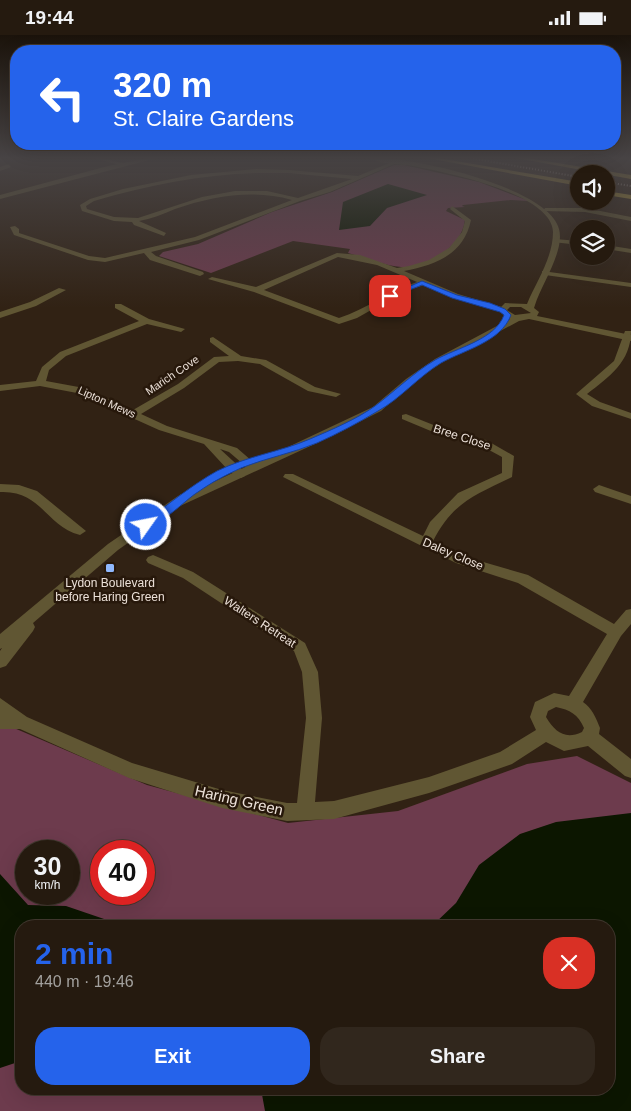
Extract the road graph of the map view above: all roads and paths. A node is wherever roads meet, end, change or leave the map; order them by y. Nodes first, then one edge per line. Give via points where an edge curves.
1 (84, 208) edge
2 (172, 208) edge
3 (277, 208) edge
4 (452, 208) dead end
5 (542, 208) edge
6 (545, 210) junction
7 (631, 219) edge
8 (135, 221) junction
9 (13, 227) dead end
10 (164, 233) dead end
11 (555, 241) junction
12 (570, 242) edge
13 (615, 248) edge
14 (146, 251) junction
15 (631, 251) edge
16 (398, 270) junction
17 (545, 273) junction
18 (200, 274) dead end
19 (212, 279) dead end
20 (422, 283) junction
21 (631, 285) edge
22 (62, 290) dead end
23 (257, 290) junction
24 (118, 306) dead end
25 (531, 309) junction
26 (508, 312) junction
27 (0, 315) edge
28 (146, 321) junction
29 (181, 329) dead end
30 (629, 335) edge
31 (213, 340) dead end
32 (238, 358) junction
33 (40, 383) junction
34 (0, 388) edge
35 (336, 394) dead end
36 (134, 414) junction
37 (631, 416) edge
38 (406, 417) dead end
39 (209, 444) junction
40 (251, 464) junction
41 (236, 471) junction
42 (289, 477) dead end
43 (0, 488) edge
44 (599, 489) dead end
45 (631, 500) edge
46 (80, 531) dead end
47 (426, 543) junction
48 (153, 560) dead end
49 (38, 612) junction
50 (631, 614) edge
51 (616, 632) junction
52 (0, 643) edge
53 (0, 662) edge
54 (574, 703) junction
55 (0, 705) edge
56 (0, 722) edge
57 (21, 722) junction
58 (546, 733) junction
59 (588, 737) junction
60 (631, 770) edge
61 (305, 812) junction

1 - 8 street via 124,221
2 - 8 street
3 - 14 street via 197,239
4 - 16 street via 468,220 468,226 454,249 443,257
5 - 6 street
6 - 7 street via 586,210
6 - 11 street via 556,228
8 - 10 street via 142,227
9 - 14 street via 16,233 88,258 105,260
11 - 12 street
11 - 17 street
13 - 15 street
14 - 18 street via 153,258
16 - 20 street
16 - 23 street via 357,257 337,255
17 - 21 street
17 - 25 street
19 - 23 street
20 - 23 street via 400,290 340,321
20 - 26 street
22 - 27 street
24 - 28 street
25 - 26 street
25 - 26 street via 518,318
25 - 30 street
26 - 40 street via 490,335 438,361 377,409 313,441
28 - 29 street
28 - 33 street via 63,354 45,369
30 - 37 street via 618,365 581,394 596,404
31 - 32 street
32 - 35 street, Marich Cove via 263,362 312,389
32 - 36 street, Marich Cove via 217,359 181,386
33 - 34 street, Lipton Mews
33 - 36 street, Lipton Mews via 80,389
36 - 39 street, Lipton Mews
38 - 47 street, Bree Close via 442,432 482,442 508,456 508,475 462,496 435,525
39 - 40 street, Lipton Mews via 233,450
39 - 41 street, Lipton Mews
40 - 41 street
41 - 49 street via 178,503 113,547
42 - 47 street, Daley Close
43 - 46 street via 18,487 36,494 58,517
44 - 45 street
47 - 51 street, Daley Close via 461,560 522,579
48 - 61 street, Walters Retreat via 188,575 300,647 310,672 314,718
49 - 52 street
49 - 53 street
50 - 51 street
51 - 54 street
54 - 58 street via 554,699 540,707 538,717
54 - 59 street via 586,713 592,728
55 - 57 street, Haring Green
56 - 57 street, Haring Green
57 - 61 street, Haring Green via 130,770 222,799 288,812
58 - 59 street via 558,742 575,744
58 - 61 street, Haring Green via 506,758 429,785 334,810
59 - 60 street

